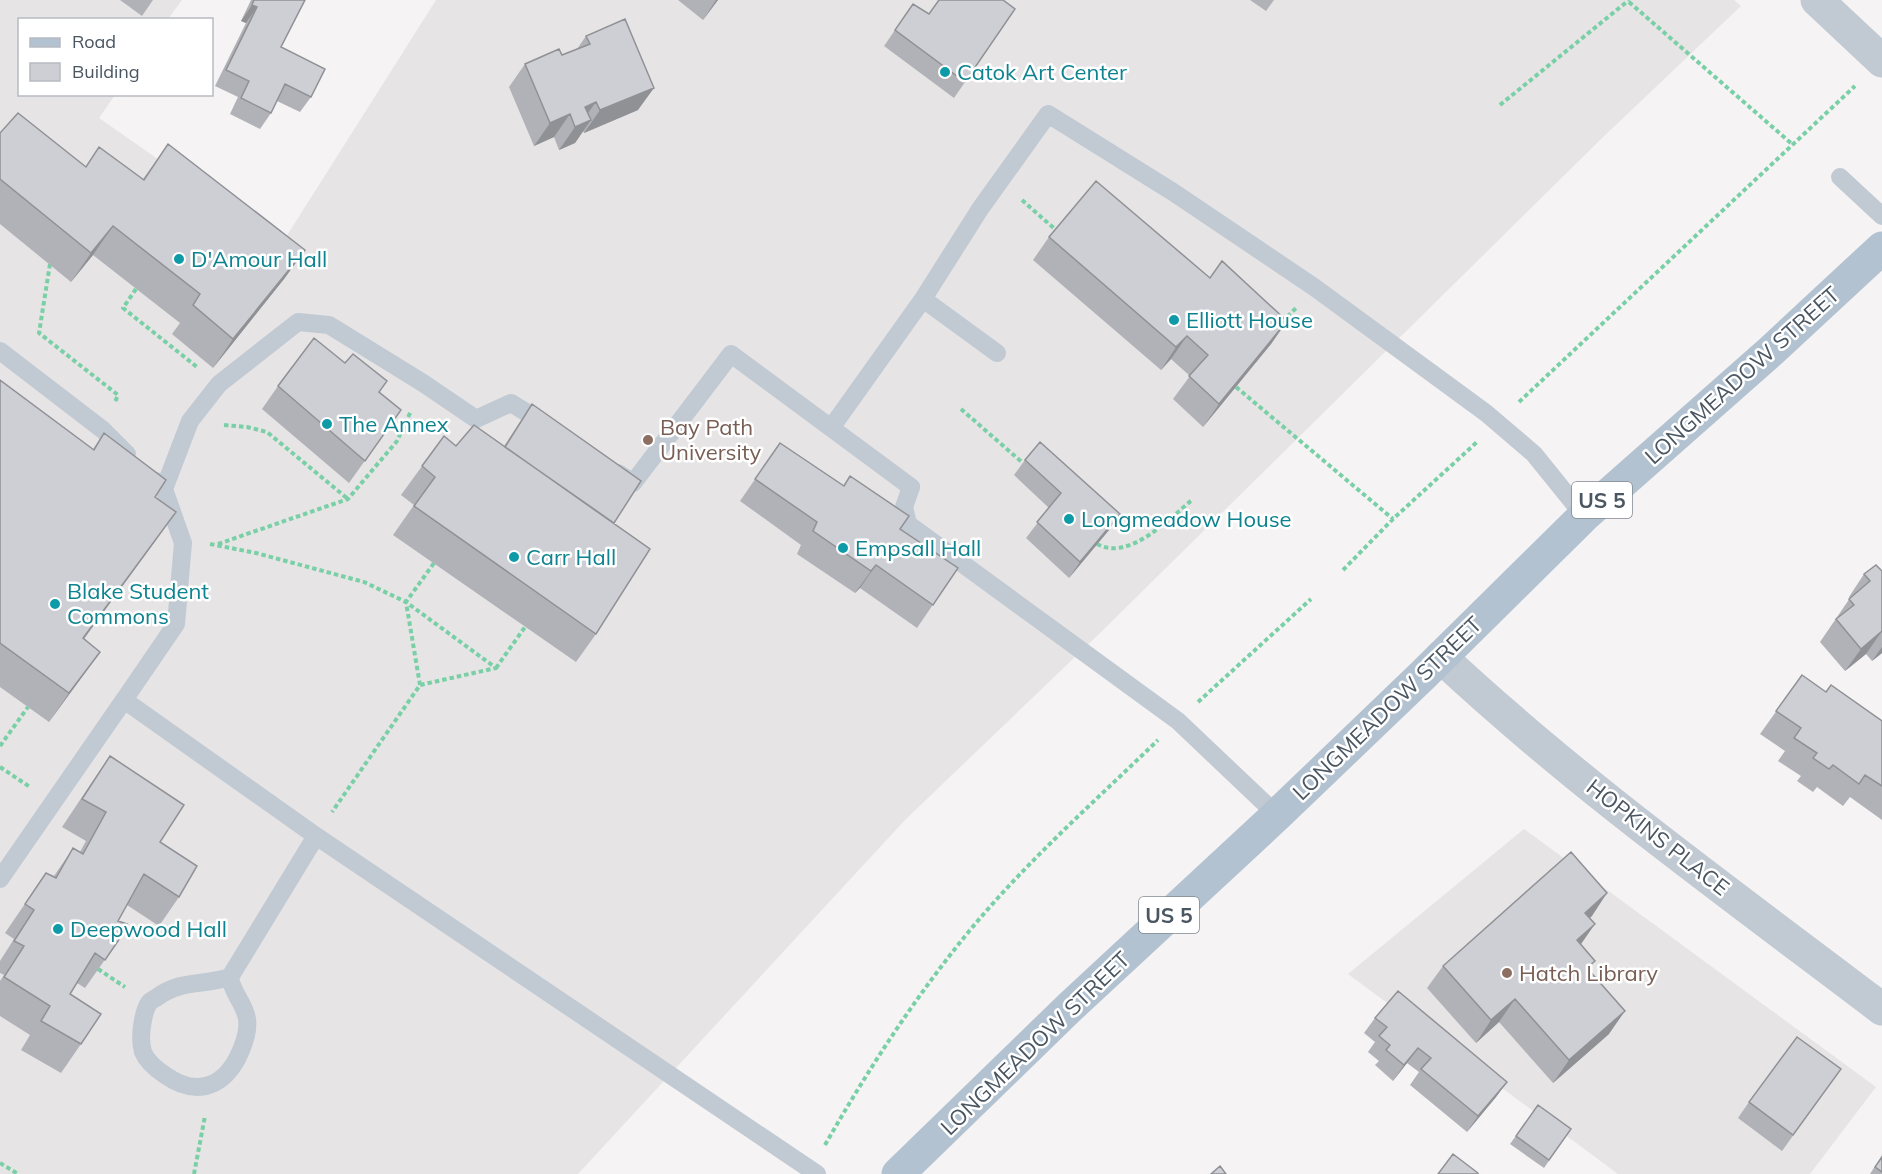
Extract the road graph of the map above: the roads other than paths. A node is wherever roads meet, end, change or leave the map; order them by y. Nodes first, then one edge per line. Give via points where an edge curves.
1 (1817, 0) edge
2 (1872, 71) edge
3 (1840, 177) dead end
4 (1882, 216) edge
5 (1882, 248) edge
6 (923, 299) junction
7 (0, 351) edge
8 (997, 353) dead end
9 (831, 428) junction
10 (560, 435) edge
11 (606, 465) edge
12 (164, 489) junction
13 (1584, 516) junction
14 (1441, 657) junction
15 (124, 700) junction
16 (1277, 815) junction
17 (316, 836) junction
18 (0, 879) edge
19 (230, 977) junction
20 (1882, 1009) edge
21 (817, 1174) edge
22 (898, 1174) edge

1 - 2 street
3 - 4 lane
5 - 13 main road, LONGMEADOW STREET / US 5
6 - 8 lane
6 - 9 lane
6 - 13 lane via 1048,114 1314,287 1486,413 1534,454
7 - 12 lane via 103,430
9 - 11 lane via 731,354 633,483
9 - 16 lane via 911,487 904,507 908,524 1178,721
10 - 12 lane via 512,403 476,419 329,325 298,322 219,384 190,421
12 - 15 lane via 183,543 176,624
13 - 14 main road, LONGMEADOW STREET / US 5
14 - 16 main road, LONGMEADOW STREET / US 5
14 - 20 street, HOPKINS PLACE via 1502,714
15 - 17 lane
15 - 18 lane
16 - 22 main road, LONGMEADOW STREET / US 5
17 - 19 lane
17 - 21 lane
19 - 19 lane via 231,988 247,1019 242,1049 220,1080 195,1087 179,1084 149,1062 142,1046 143,1021 149,1003 186,983

